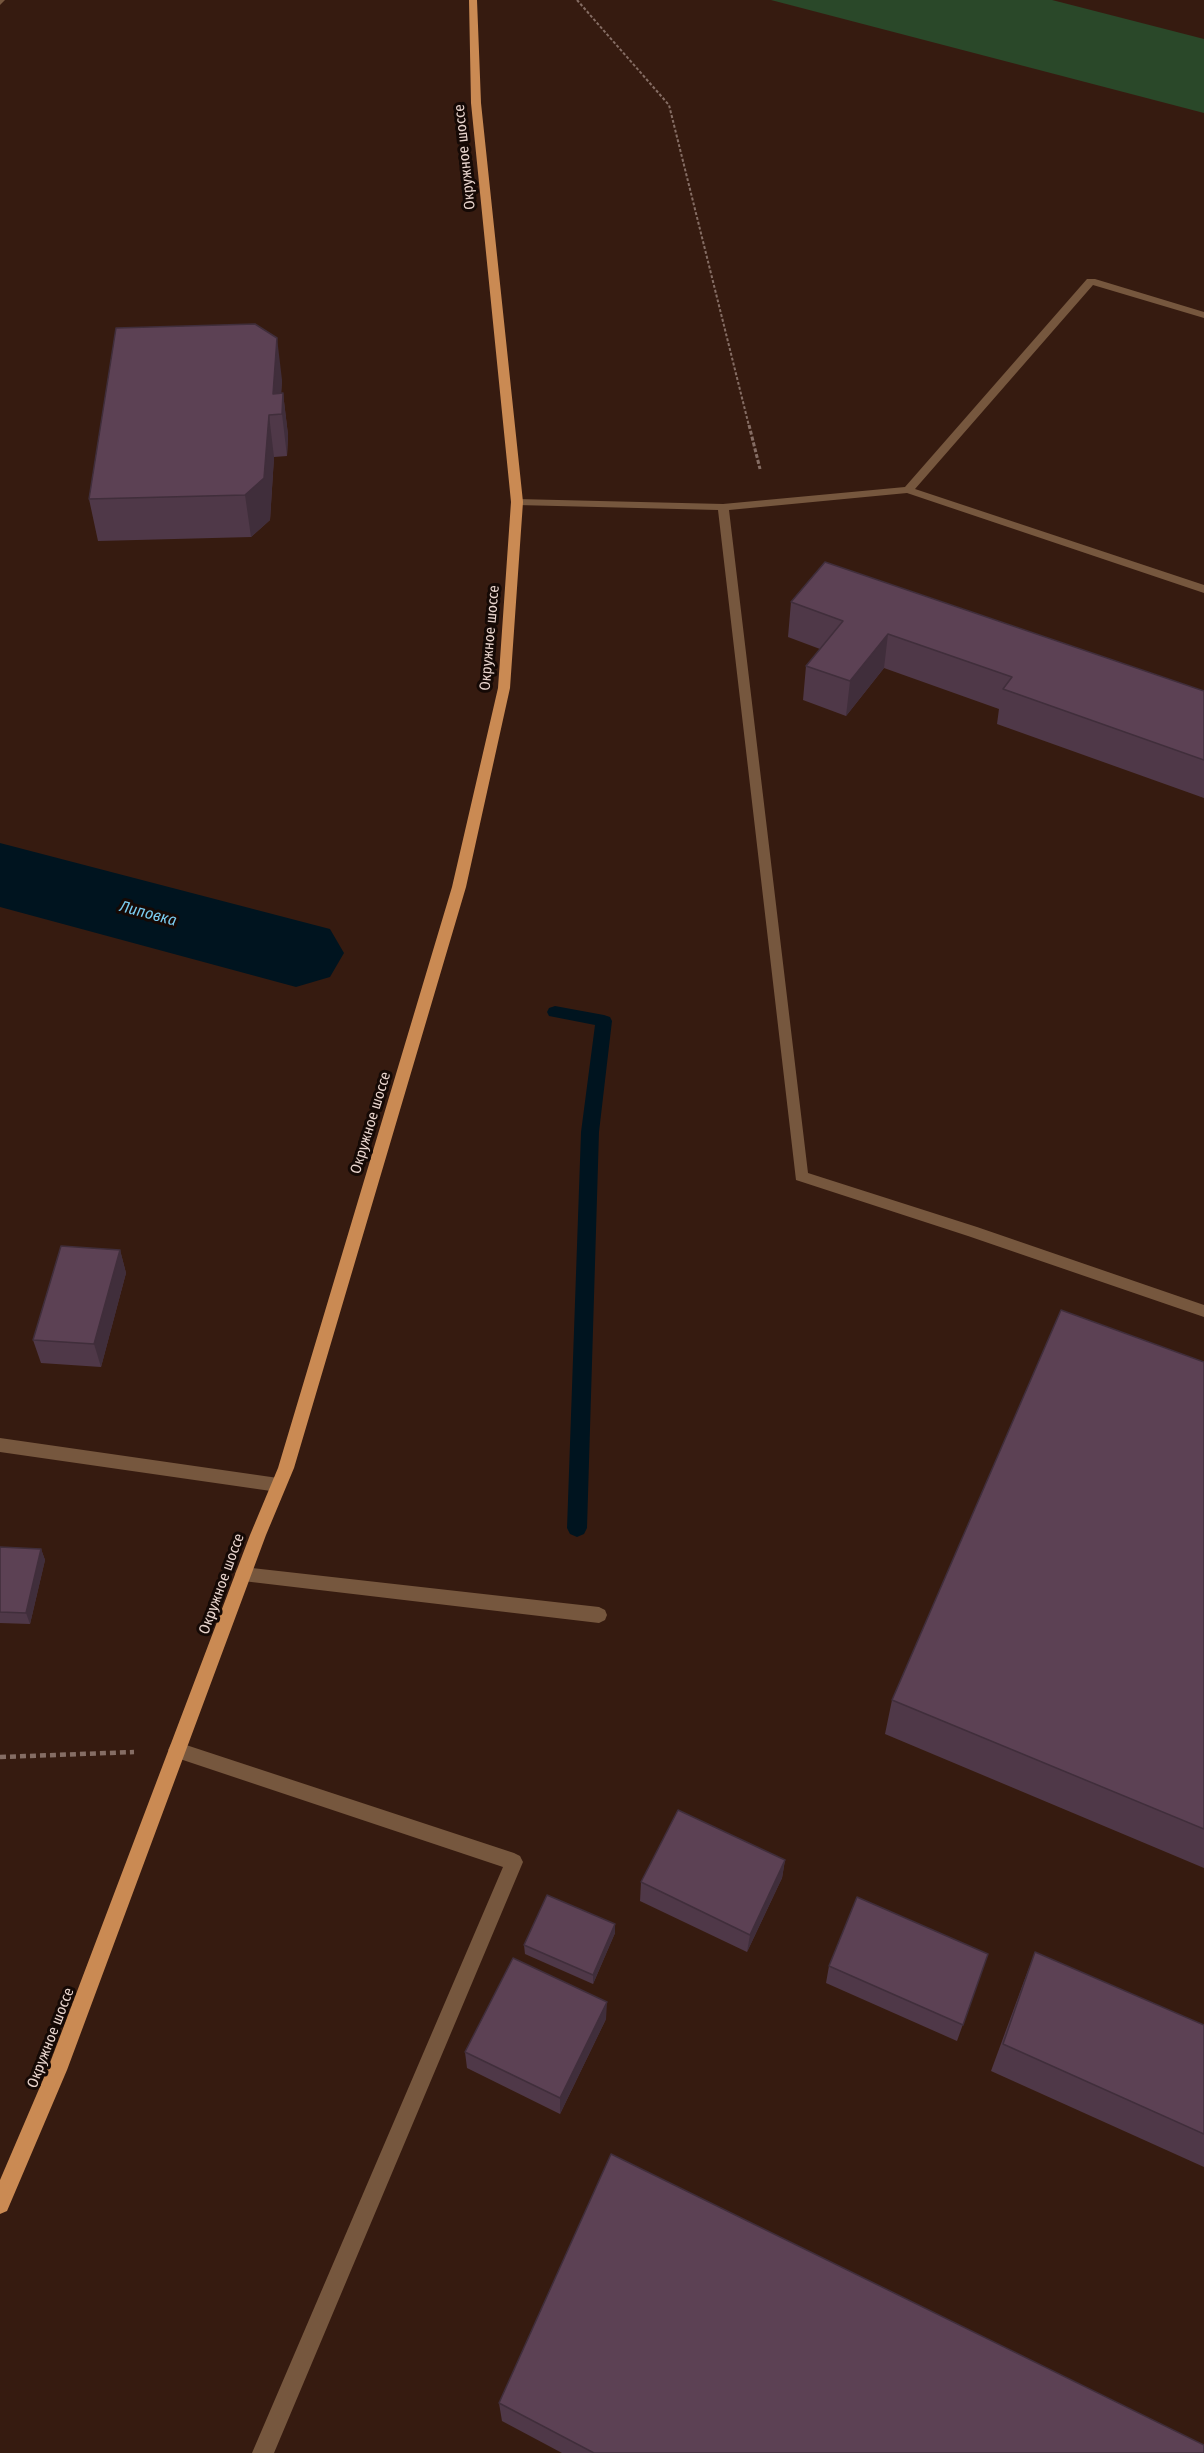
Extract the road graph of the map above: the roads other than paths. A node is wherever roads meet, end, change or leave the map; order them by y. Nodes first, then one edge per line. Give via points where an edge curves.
1 (473, 0) edge
2 (1204, 315) edge
3 (908, 490) junction
4 (517, 502) junction
5 (723, 507) junction
6 (1204, 589) edge
7 (1204, 1311) edge
8 (0, 1445) edge
9 (278, 1485) junction
10 (243, 1574) junction
11 (599, 1615) dead end
12 (177, 1750) junction
13 (0, 2205) edge
14 (263, 2453) edge

1 - 4 main road, Окружное шоссе via 476,103
2 - 3 lane via 1091,281
3 - 5 lane
3 - 6 lane
4 - 5 lane
4 - 9 main road, Окружное шоссе via 504,688 459,887
5 - 7 lane via 801,1176
8 - 9 lane
9 - 10 main road, Окружное шоссе
10 - 11 lane
10 - 12 main road, Окружное шоссе
12 - 13 main road, Окружное шоссе via 57,2070
12 - 14 lane via 514,1862

